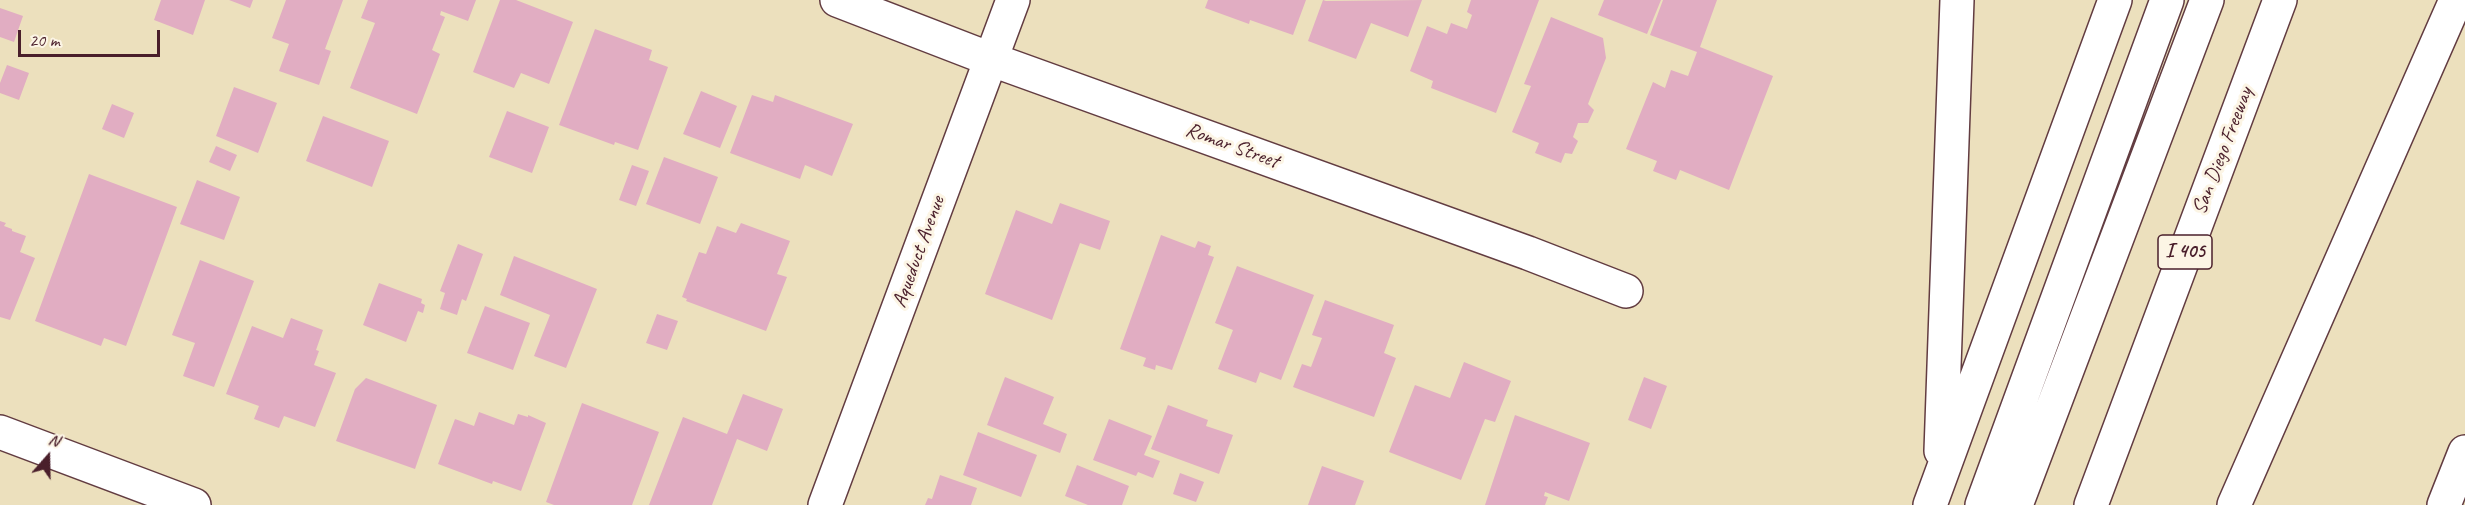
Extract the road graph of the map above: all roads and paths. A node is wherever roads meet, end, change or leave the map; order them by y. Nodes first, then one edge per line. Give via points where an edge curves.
1 (837, 0) edge
2 (1013, 0) edge
3 (1957, 0) edge
4 (2115, 0) edge
5 (2167, 0) edge
6 (2206, 0) edge
7 (2280, 0) edge
8 (2456, 0) edge
9 (990, 59) junction
10 (1626, 291) dead end
11 (0, 432) edge
12 (2465, 452) edge
13 (1935, 493) edge
14 (194, 505) edge
15 (825, 505) edge
16 (1982, 505) edge
17 (2016, 505) edge
18 (2091, 505) edge
19 (2234, 505) edge
20 (2444, 505) edge

1 - 9 main road, Romar Street
2 - 9 main road, Aqueduct Avenue
3 - 13 main road
4 - 13 main road
5 - 16 main road
6 - 17 main road
7 - 18 main road, San Diego Freeway / I 405
8 - 19 main road
9 - 10 main road, Romar Street
9 - 15 main road, Aqueduct Avenue
11 - 14 main road
12 - 20 main road

